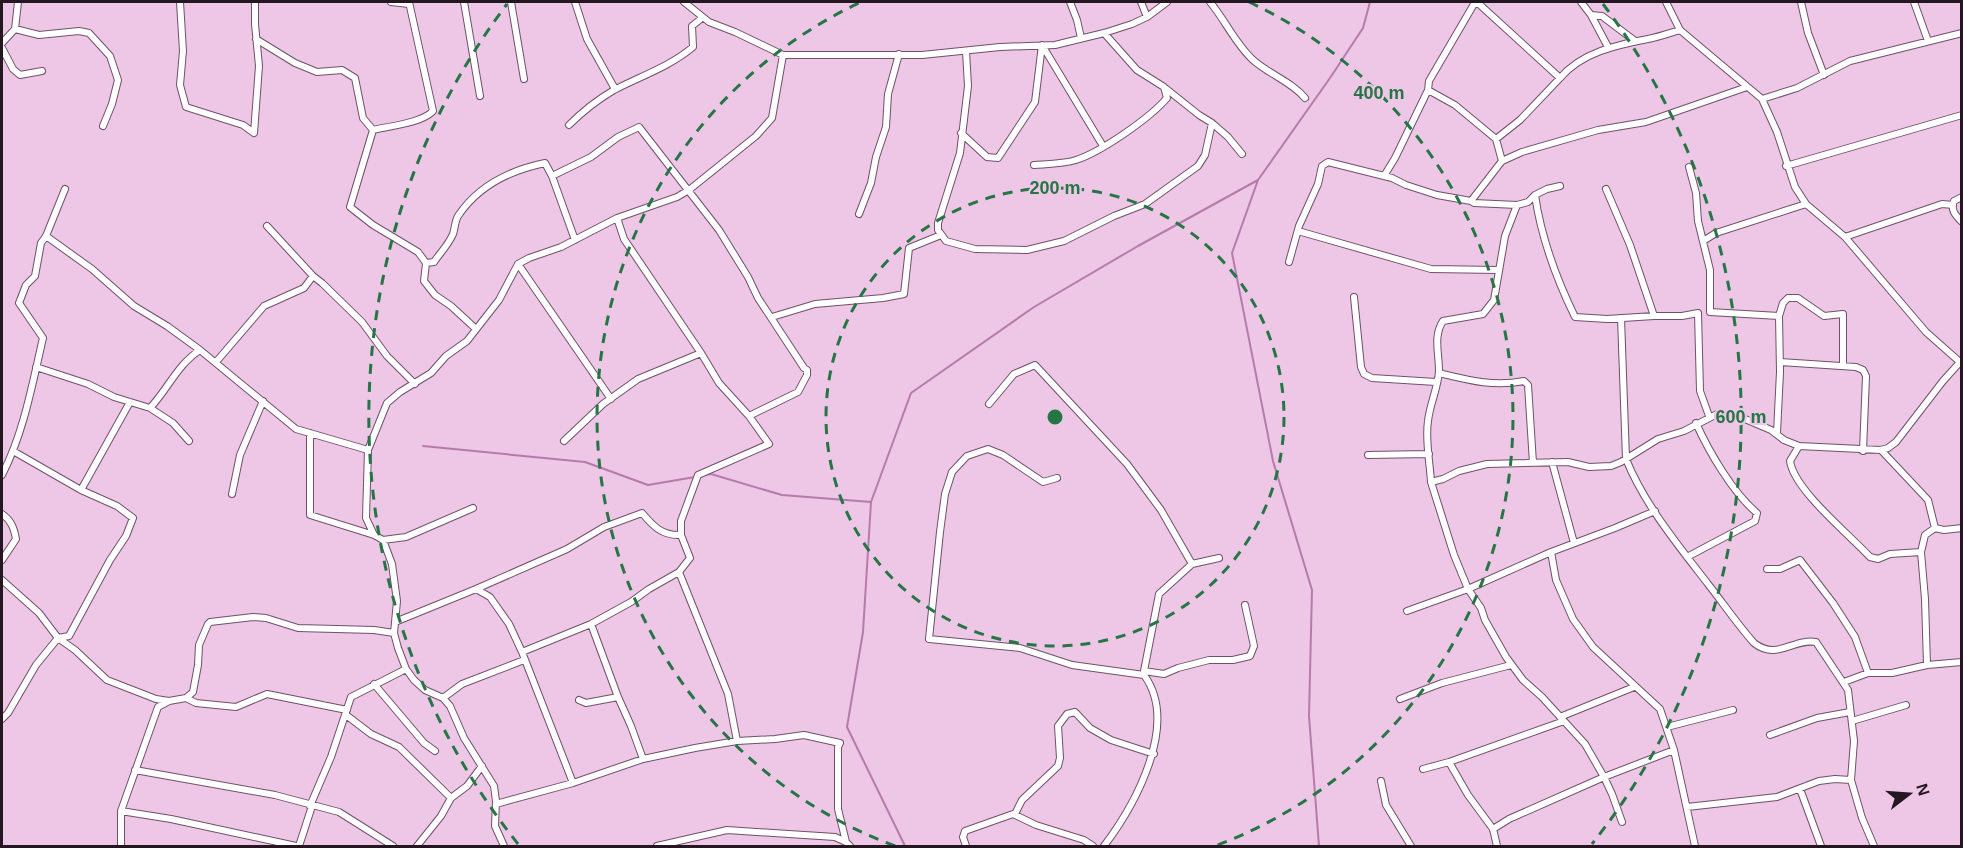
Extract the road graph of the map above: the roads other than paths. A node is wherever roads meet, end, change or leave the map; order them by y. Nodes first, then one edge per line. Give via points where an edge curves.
1 (18, 2) edge
2 (180, 2) edge
3 (255, 2) edge
4 (391, 2) edge
5 (464, 2) edge
6 (511, 2) edge
7 (576, 2) edge
8 (684, 2) edge
9 (1070, 2) edge
10 (1141, 2) edge
11 (1167, 2) edge
12 (1210, 2) edge
13 (1581, 2) edge
14 (1666, 2) edge
15 (1801, 2) edge
16 (1914, 2) edge
17 (409, 3) edge
18 (1474, 3) edge
19 (1591, 15) junction
20 (1147, 17) junction
21 (702, 18) junction
22 (15, 29) junction
23 (1680, 30) junction
24 (1104, 33) junction
25 (1962, 33) edge
26 (1081, 38) junction
27 (256, 39) junction
28 (1635, 40) junction
29 (1929, 41) junction
30 (2, 43) edge
31 (1042, 45) junction
32 (1608, 47) junction
33 (2, 48) edge
34 (966, 51) junction
35 (899, 54) junction
36 (783, 55) junction
37 (42, 71) dead end
38 (1824, 75) junction
39 (1560, 78) junction
40 (524, 79) dead end
41 (1164, 87) junction
42 (1747, 87) junction
43 (615, 89) junction
44 (1428, 90) junction
45 (480, 96) dead end
46 (1305, 98) dead end
47 (1762, 99) junction
48 (1962, 115) edge
49 (1212, 123) junction
50 (569, 125) dead end
51 (103, 126) dead end
52 (373, 130) junction
53 (960, 133) junction
54 (1496, 138) junction
55 (1103, 146) junction
56 (1242, 153) dead end
57 (1502, 161) junction
58 (1034, 165) dead end
59 (1786, 165) junction
60 (1689, 167) dead end
61 (552, 176) junction
62 (1384, 176) junction
63 (1560, 186) dead end
64 (65, 189) dead end
65 (1606, 189) dead end
66 (689, 190) junction
67 (1535, 195) junction
68 (1962, 197) edge
69 (1471, 201) junction
70 (1806, 204) junction
71 (1517, 205) junction
72 (1953, 205) junction
73 (859, 214) dead end
74 (617, 218) junction
75 (1962, 222) edge
76 (267, 226) dead end
77 (1298, 231) junction
78 (941, 235) junction
79 (46, 236) junction
80 (1845, 237) junction
81 (575, 240) junction
82 (1703, 241) junction
83 (1288, 262) dead end
84 (426, 263) junction
85 (518, 264) junction
86 (1500, 270) junction
87 (313, 276) junction
88 (1354, 297) dead end
89 (1710, 312) junction
90 (1698, 313) junction
91 (1654, 316) junction
92 (1779, 316) junction
93 (772, 317) junction
94 (1621, 318) junction
95 (476, 329) junction
96 (200, 350) junction
97 (701, 353) junction
98 (216, 362) junction
99 (1780, 362) junction
100 (1961, 362) edge
101 (1843, 366) junction
102 (36, 367) junction
103 (1439, 374) junction
104 (1436, 382) junction
105 (415, 384) junction
106 (611, 399) junction
107 (263, 401) junction
108 (130, 402) junction
109 (989, 404) dead end
110 (150, 408) junction
111 (749, 416) junction
112 (1709, 416) junction
113 (1696, 423) junction
114 (310, 433) junction
115 (1777, 433) junction
116 (189, 441) dead end
117 (564, 441) dead end
118 (1798, 446) junction
119 (368, 450) junction
120 (1881, 450) junction
121 (14, 451) junction
122 (1863, 451) junction
123 (1429, 454) junction
124 (1368, 455) dead end
125 (1626, 459) junction
126 (1552, 462) junction
127 (1533, 463) junction
128 (2, 475) edge
129 (1057, 478) dead end
130 (1431, 482) junction
131 (81, 490) junction
132 (232, 494) dead end
133 (473, 508) dead end
134 (1654, 511) junction
135 (2, 513) edge
136 (1935, 528) junction
137 (1962, 528) edge
138 (374, 535) junction
139 (681, 535) junction
140 (383, 540) junction
141 (1574, 543) junction
142 (1551, 552) junction
143 (1921, 552) junction
144 (1687, 557) junction
145 (1219, 558) dead end
146 (2, 560) edge
147 (1192, 564) junction
148 (1767, 569) dead end
149 (679, 572) junction
150 (2, 580) edge
151 (1468, 589) junction
152 (476, 590) junction
153 (1245, 605) dead end
154 (1407, 611) dead end
155 (395, 622) junction
156 (591, 624) junction
157 (394, 633) junction
158 (58, 638) junction
159 (523, 656) junction
160 (1962, 662) edge
161 (1511, 665) junction
162 (1927, 665) junction
163 (406, 669) junction
164 (1144, 673) junction
165 (1868, 673) junction
166 (1844, 682) junction
167 (374, 684) junction
168 (1634, 687) junction
169 (618, 697) junction
170 (186, 698) junction
171 (443, 698) junction
172 (1400, 699) dead end
173 (579, 700) dead end
174 (169, 701) junction
175 (1906, 705) dead end
176 (1733, 710) dead end
177 (1850, 712) junction
178 (346, 713) junction
179 (2, 719) edge
180 (1562, 719) junction
181 (1851, 721) junction
182 (1667, 727) junction
183 (1770, 735) dead end
184 (737, 741) junction
185 (1674, 750) junction
186 (435, 751) dead end
187 (1154, 754) junction
188 (643, 759) junction
189 (1449, 762) junction
190 (482, 766) junction
191 (1423, 769) dead end
192 (135, 770) junction
193 (1604, 777) junction
194 (1851, 780) junction
195 (1381, 781) dead end
196 (573, 783) junction
197 (1800, 789) junction
198 (451, 798) junction
199 (496, 804) junction
200 (311, 806) junction
201 (1687, 807) junction
202 (121, 811) junction
203 (1015, 814) junction
204 (1622, 822) dead end
205 (1493, 829) junction
206 (848, 844) edge
207 (121, 846) edge
208 (297, 846) edge
209 (393, 846) edge
210 (417, 846) edge
211 (504, 846) edge
212 (657, 846) edge
213 (966, 846) edge
214 (1093, 846) edge
215 (1104, 846) edge
216 (1411, 846) edge
217 (1497, 846) edge
218 (1693, 846) edge
219 (1821, 846) edge
220 (1874, 846) edge

1 - 22 street
2 - 27 street via 180,85 186,107 243,125 254,133 259,66
3 - 27 street
4 - 17 street
5 - 45 street
6 - 40 street
7 - 43 street via 587,39
8 - 21 street
9 - 26 street
10 - 20 street
11 - 20 street
12 - 46 street via 1252,60 1298,89
13 - 19 street
14 - 23 street
15 - 38 street
16 - 29 street
17 - 52 street via 433,111 419,120
18 - 39 street
18 - 44 street via 1429,81
19 - 28 street via 1602,16
19 - 32 street
20 - 24 street
21 - 36 street
21 - 43 street via 692,26 693,47 687,52
22 - 30 street
22 - 51 street via 39,35 89,33 110,56 118,80
23 - 28 street
23 - 42 street
24 - 26 street
24 - 41 street via 1137,70
25 - 29 street
26 - 31 street
27 - 52 street via 317,72 342,70 355,78 363,118
28 - 32 street
29 - 38 street via 1850,61
31 - 34 street
31 - 53 street via 1035,102 998,158 987,157
31 - 55 street
32 - 39 street
33 - 37 street via 20,75
34 - 35 street
34 - 53 street via 968,86
35 - 36 street
35 - 73 street via 888,94 886,127 872,183
36 - 66 street via 772,118 756,136
38 - 47 street
39 - 54 street via 1520,120
41 - 49 street
41 - 55 street via 1167,98 1156,110
42 - 47 street
42 - 57 street via 1646,122 1599,130
43 - 50 street
44 - 54 street via 1455,105
44 - 62 street
47 - 59 street
48 - 59 street
49 - 56 street
49 - 78 street via 1205,155 1197,166 1145,204 1064,242 1027,250 975,249 946,241
52 - 84 street via 350,207 418,252
53 - 78 street via 960,153 938,224
54 - 57 street
55 - 58 street via 1076,160
57 - 69 street
59 - 70 street
60 - 82 street
61 - 66 street via 639,127
61 - 81 street
61 - 84 street via 545,163 496,179 457,218 452,236 434,261
62 - 69 street via 1437,195
62 - 77 street via 1324,163
63 - 67 street
64 - 79 street
65 - 91 street
66 - 74 street
66 - 93 street via 719,230
67 - 71 street
67 - 94 street via 1545,239 1575,317
68 - 72 street
69 - 71 street
70 - 80 street
70 - 82 street via 1716,233
71 - 86 street via 1504,236
72 - 75 street
72 - 80 street via 1942,204
74 - 81 street
74 - 97 street via 624,239
76 - 87 street
77 - 83 street
77 - 86 street via 1431,270
78 - 93 street via 909,248 904,294 815,304
79 - 96 street via 134,306
79 - 102 street via 35,276 26,285 19,303 43,338
80 - 100 street via 1926,332
81 - 85 street
82 - 89 street via 1710,270
84 - 95 street via 424,281
85 - 95 street via 506,289
85 - 106 street
86 - 103 street via 1494,300 1483,314 1443,321 1437,330
87 - 98 street via 304,288 264,306
87 - 105 street via 362,322 387,356
88 - 104 street via 1364,374 1372,378
89 - 90 street
89 - 92 street
90 - 91 street
90 - 112 street via 1700,391
91 - 94 street
92 - 99 street
92 - 101 street via 1788,298 1798,298 1824,316 1843,314
93 - 111 street via 808,373 798,392
94 - 125 street
95 - 105 street
96 - 98 street
96 - 110 street via 186,359
97 - 106 street via 638,379
97 - 111 street via 719,383
98 - 107 street
99 - 101 street
99 - 115 street
100 - 120 street via 1896,442
101 - 122 street via 1856,367 1866,375
102 - 108 street
102 - 121 street
103 - 104 street
103 - 127 street via 1496,384 1524,381 1528,385
104 - 123 street via 1427,423
105 - 119 street via 387,403
106 - 117 street
107 - 114 street via 296,429
107 - 132 street via 240,455
108 - 110 street
108 - 131 street
109 - 147 street via 1014,374 1035,365 1127,464 1161,510
110 - 116 street via 173,423
111 - 139 street via 769,444 698,475 681,521
112 - 113 street
112 - 115 street via 1734,416
113 - 125 street
113 - 144 street via 1728,478 1757,513 1755,521
114 - 119 street
114 - 138 street via 310,515
115 - 118 street
118 - 122 street
118 - 143 street via 1790,461 1797,479 1870,557
119 - 138 street via 366,518
120 - 122 street
120 - 136 street via 1928,501
121 - 128 street
121 - 131 street
123 - 124 street
123 - 130 street
125 - 126 street via 1601,468
125 - 134 street
126 - 127 street
126 - 141 street
127 - 130 street via 1487,464
129 - 164 street via 1043,482 988,449 967,456 952,472 945,494 929,639 1020,648 1072,665
130 - 151 street
131 - 158 street via 133,518 69,636
133 - 140 street via 406,537
134 - 141 street
134 - 144 street
135 - 146 street via 14,528 16,540
136 - 137 street
136 - 143 street via 1926,535
138 - 140 street
139 - 149 street via 690,558
139 - 152 street via 657,530 642,513 604,527 567,549
140 - 155 street via 392,564 397,601
141 - 142 street
142 - 151 street
142 - 168 street via 1556,580 1574,619 1593,647
143 - 162 street
144 - 166 street via 1761,649 1774,651 1816,642
145 - 147 street
147 - 164 street via 1159,594
148 - 165 street via 1780,569 1800,560 1855,637
149 - 156 street
149 - 184 street via 728,694
150 - 158 street via 39,613
151 - 154 street
151 - 161 street
152 - 155 street
152 - 159 street via 490,597 509,624
153 - 164 street via 1254,646 1250,656 1209,660 1164,674
155 - 157 street
156 - 159 street
156 - 169 street
157 - 163 street
157 - 170 street via 298,628 253,617 210,622 199,645 193,692
158 - 174 street via 107,680
158 - 179 street
159 - 171 street via 462,684
159 - 196 street
160 - 162 street
161 - 172 street
161 - 180 street
162 - 165 street via 1892,673
163 - 167 street
163 - 171 street via 425,690
164 - 187 street via 1152,686 1158,725
165 - 166 street
166 - 177 street
167 - 178 street via 351,697
167 - 186 street
168 - 180 street
168 - 182 street via 1660,709
169 - 173 street via 586,703
169 - 188 street
170 - 174 street
170 - 178 street via 196,703 236,707 267,694
171 - 190 street
174 - 192 street via 158,707
175 - 181 street
176 - 182 street
177 - 181 street
177 - 183 street via 1817,718
178 - 198 street via 371,734 399,747
178 - 200 street
180 - 189 street
180 - 193 street via 1585,744
181 - 194 street
182 - 185 street
184 - 188 street
184 - 206 street via 804,735 840,743 838,809
185 - 193 street
185 - 201 street
187 - 203 street via 1111,740 1090,728 1075,712 1066,714 1058,726 1058,766 1022,800
187 - 215 street via 1130,807
188 - 196 street
189 - 191 street
189 - 205 street
190 - 198 street via 467,786
190 - 199 street via 494,786
192 - 200 street via 276,795
192 - 202 street
193 - 204 street
193 - 205 street
194 - 197 street via 1820,781
194 - 220 street
195 - 216 street via 1386,805
196 - 199 street
197 - 201 street via 1777,797
197 - 219 street
198 - 210 street
199 - 211 street via 495,826
200 - 208 street
200 - 209 street via 347,815
201 - 218 street
202 - 207 street
202 - 208 street
203 - 213 street via 969,829 964,833
203 - 214 street
205 - 217 street
206 - 212 street via 835,837 727,830

